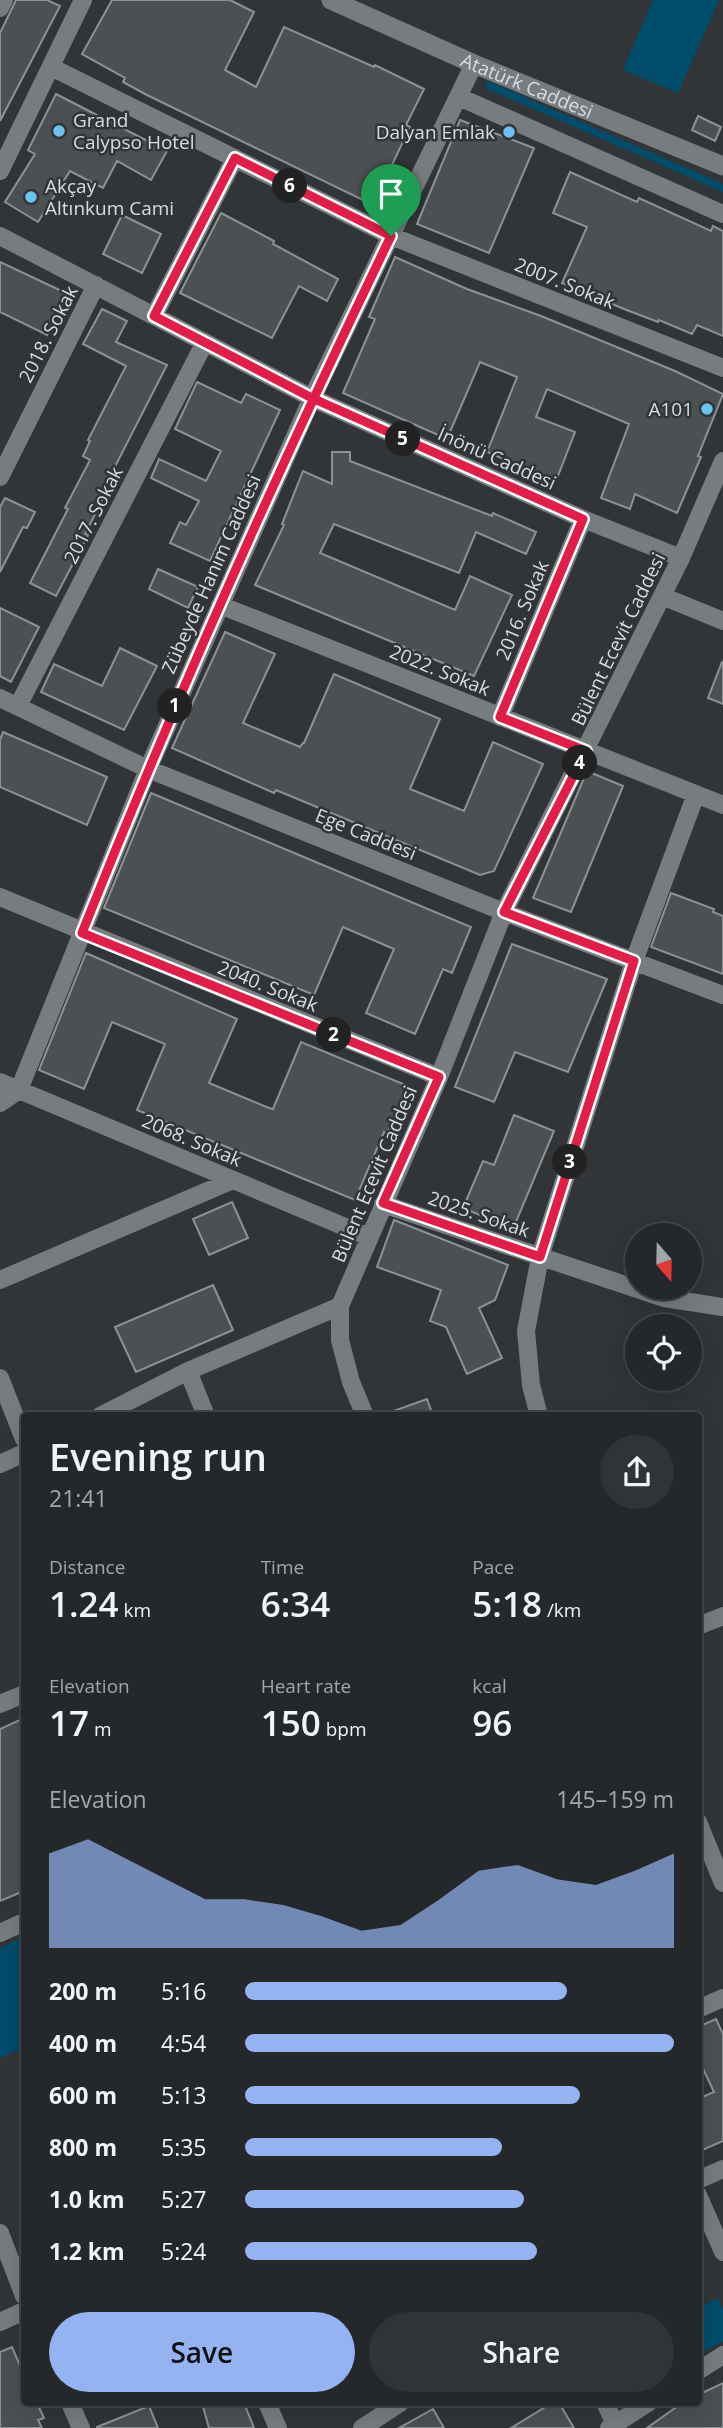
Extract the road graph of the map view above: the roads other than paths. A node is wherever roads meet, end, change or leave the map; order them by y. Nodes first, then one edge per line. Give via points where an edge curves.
1 (4, 0) edge
2 (83, 0) edge
3 (343, 3) edge
4 (0, 8) edge
5 (474, 64) junction
6 (51, 66) junction
7 (459, 97) junction
8 (235, 158) junction
9 (723, 166) edge
10 (0, 172) edge
11 (723, 214) edge
12 (0, 236) edge
13 (391, 236) junction
14 (96, 285) junction
15 (154, 316) junction
16 (205, 342) junction
17 (723, 368) edge
18 (312, 398) junction
19 (723, 461) edge
20 (0, 477) edge
21 (583, 519) junction
22 (681, 558) junction
23 (662, 596) junction
24 (220, 605) junction
25 (723, 621) edge
26 (0, 698) edge
27 (18, 706) junction
28 (500, 717) junction
29 (586, 751) junction
30 (148, 769) junction
31 (695, 794) junction
32 (723, 805) edge
33 (0, 897) edge
34 (504, 912) junction
35 (82, 933) junction
36 (634, 961) junction
37 (723, 995) edge
38 (439, 1077) junction
39 (0, 1082) edge
40 (19, 1090) junction
41 (0, 1103) edge
42 (233, 1180) junction
43 (383, 1203) junction
44 (369, 1237) junction
45 (540, 1257) junction
46 (0, 1280) edge
47 (340, 1306) junction
48 (723, 1307) edge
49 (188, 1371) junction
50 (0, 1378) edge
51 (108, 1412) edge
52 (204, 1412) edge
53 (363, 1412) edge
54 (538, 1412) edge
55 (21, 1431) edge
56 (21, 1454) edge
57 (0, 1465) edge
58 (723, 1616) edge
59 (702, 1624) edge
60 (21, 1694) edge
61 (0, 1703) edge
62 (702, 1832) edge
63 (723, 1883) edge
64 (21, 1923) edge
65 (0, 1933) edge
66 (723, 1998) edge
67 (702, 2007) edge
68 (723, 2169) edge
69 (702, 2178) edge
70 (702, 2204) edge
71 (0, 2233) edge
72 (723, 2252) edge
73 (21, 2287) edge
74 (21, 2312) edge
75 (0, 2322) edge
76 (723, 2355) edge
77 (702, 2368) edge
78 (71, 2406) edge
79 (268, 2406) edge
80 (395, 2406) edge
81 (606, 2406) edge
82 (643, 2406) edge
83 (612, 2426) edge
84 (81, 2428) edge
85 (278, 2428) edge
86 (362, 2428) edge

1 - 4 street
2 - 6 street
3 - 5 main road, Atatürk Caddesi
5 - 7 street, Zübeyde Hanım Caddesi
5 - 9 main road, Atatürk Caddesi
6 - 8 street, 2007. Sokak
6 - 10 street
7 - 11 street, Atatürk Caddesi
7 - 13 street, Zübeyde Hanım Caddesi
8 - 13 street, 2007. Sokak
8 - 15 street
12 - 14 street, İnönü Caddesi
13 - 17 street, 2007. Sokak
13 - 18 street, Zübeyde Hanım Caddesi
14 - 15 street, İnönü Caddesi
14 - 20 street, 2018. Sokak
15 - 16 street, İnönü Caddesi
16 - 18 street, İnönü Caddesi
16 - 27 street, 2017. Sokak
18 - 21 street, İnönü Caddesi
18 - 24 street, Zübeyde Hanım Caddesi
19 - 22 street, Bülent Ecevit Caddesi
21 - 22 street, İnönü Caddesi
21 - 28 street, 2016. Sokak
22 - 23 street, Bülent Ecevit Caddesi
23 - 25 street
23 - 29 street, Bülent Ecevit Caddesi
24 - 28 street, 2022. Sokak
24 - 30 street, Zübeyde Hanım Caddesi
26 - 27 street, Ege Caddesi
27 - 30 street, Ege Caddesi
28 - 29 street, 2022. Sokak
29 - 31 street, 2022. Sokak
29 - 34 street, Bülent Ecevit Caddesi
30 - 34 street, Ege Caddesi
30 - 35 street, Zübeyde Hanım Caddesi
31 - 32 street, 2022. Sokak
31 - 36 street
33 - 35 street, 2040. Sokak
34 - 36 street, Ege Caddesi
34 - 38 street, Bülent Ecevit Caddesi
35 - 38 street, 2040. Sokak
35 - 40 street, Zübeyde Hanım Caddesi
36 - 37 street, Ege Caddesi
36 - 45 street
38 - 43 street, Bülent Ecevit Caddesi
39 - 40 street, 2068. Sokak
40 - 41 street
40 - 42 street, 2068. Sokak
42 - 44 street, 2068. Sokak
42 - 46 street
43 - 44 street, Bülent Ecevit Caddesi
43 - 45 street, 2025. Sokak
44 - 47 street, Bülent Ecevit Caddesi
45 - 48 street, 2025. Sokak via 664,1298
45 - 54 street via 526,1331
47 - 49 street
47 - 53 street, Bülent Ecevit Caddesi via 340,1340
49 - 51 street
49 - 52 street
50 - 55 street
56 - 57 street
58 - 59 street
60 - 61 street
62 - 63 street
64 - 65 street
66 - 67 street
68 - 69 street
70 - 72 street
71 - 73 street
74 - 75 street
76 - 77 street
78 - 84 street
79 - 85 street
80 - 86 street
81 - 83 street
82 - 83 street

